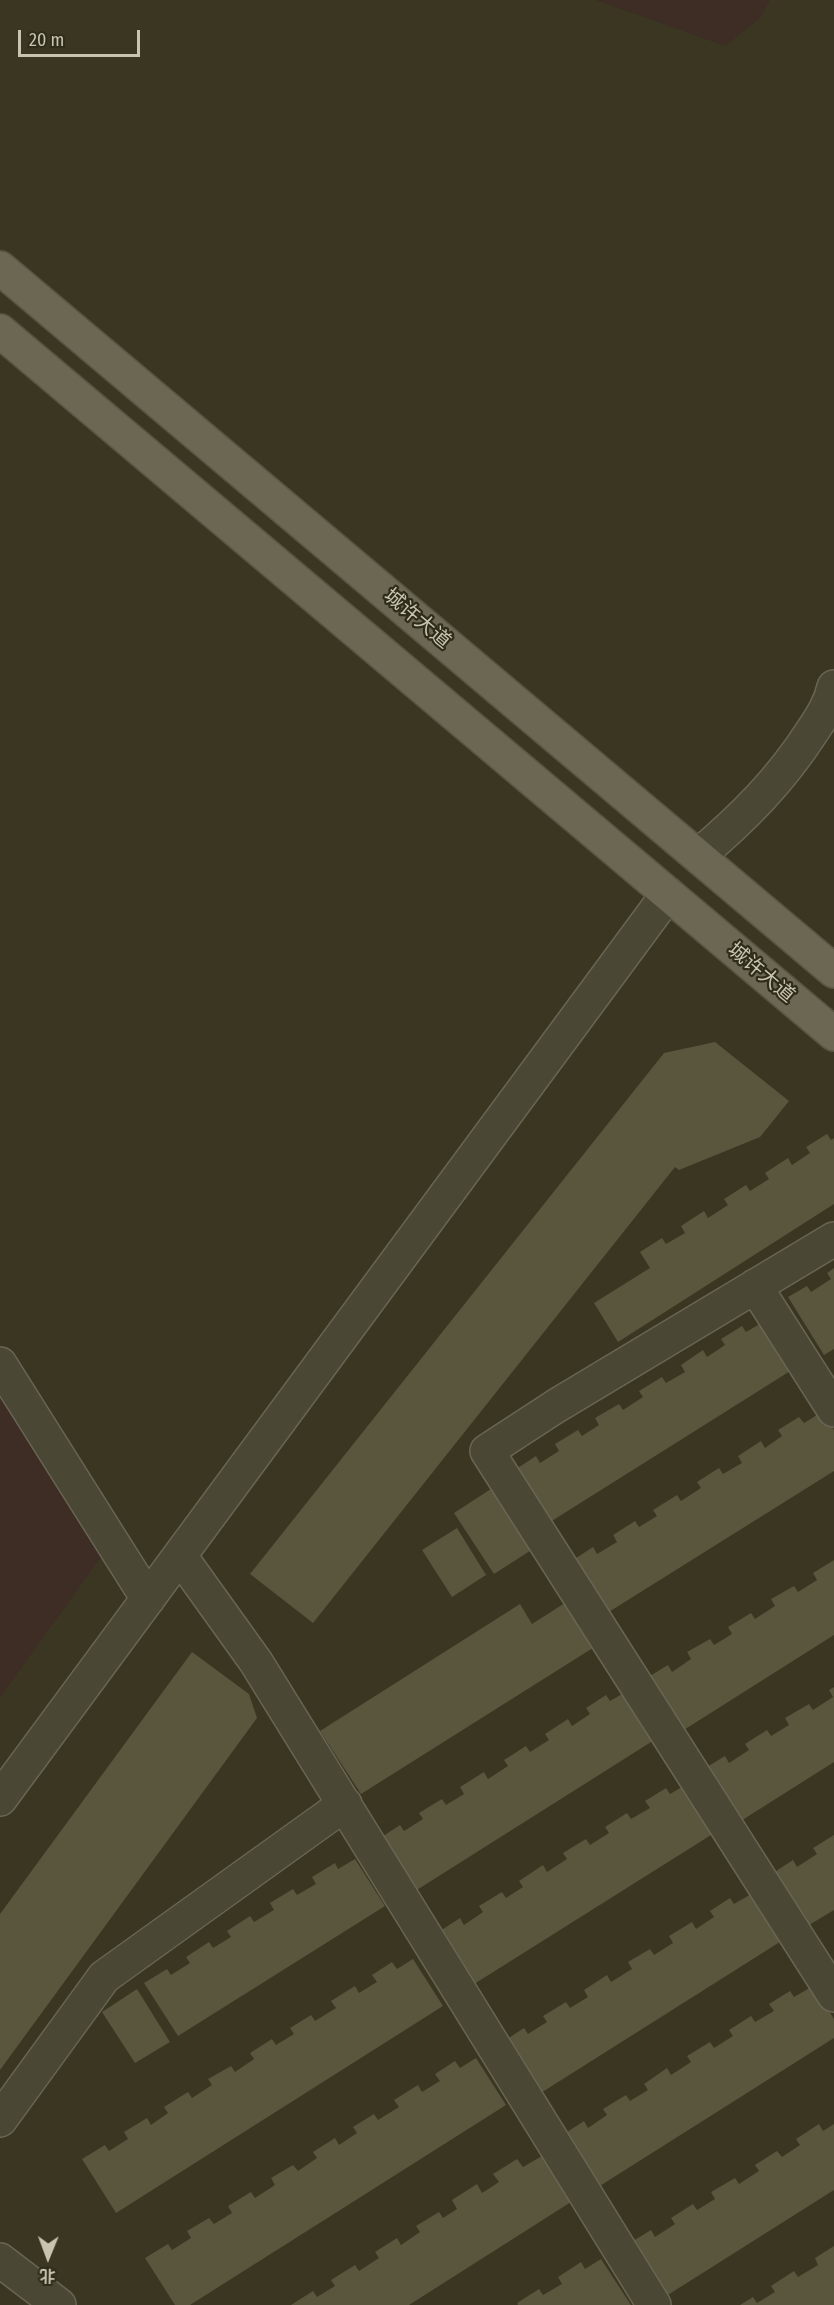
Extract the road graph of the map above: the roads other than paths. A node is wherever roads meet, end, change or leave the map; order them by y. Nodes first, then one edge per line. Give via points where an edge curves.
1 (0, 268) edge
2 (0, 331) edge
3 (833, 698) edge
4 (698, 856) junction
5 (668, 894) junction
6 (834, 971) edge
7 (834, 1034) edge
8 (834, 1239) edge
9 (755, 1286) junction
10 (0, 1364) edge
11 (834, 1410) edge
12 (180, 1556) junction
13 (148, 1599) junction
14 (0, 1799) edge
15 (345, 1804) junction
16 (834, 1995) edge
17 (0, 2120) edge
18 (0, 2260) edge
19 (59, 2305) edge
20 (654, 2305) edge

1 - 4 main road, 城许大道
2 - 5 main road, 城许大道
3 - 4 street via 790,765 733,826
4 - 6 main road, 城许大道
5 - 7 main road, 城许大道
5 - 12 street
8 - 9 street
9 - 11 street
9 - 16 street via 487,1451
10 - 13 street
12 - 13 street
12 - 15 street via 256,1662
13 - 14 street
15 - 17 street via 104,1977
15 - 20 street
18 - 19 street

